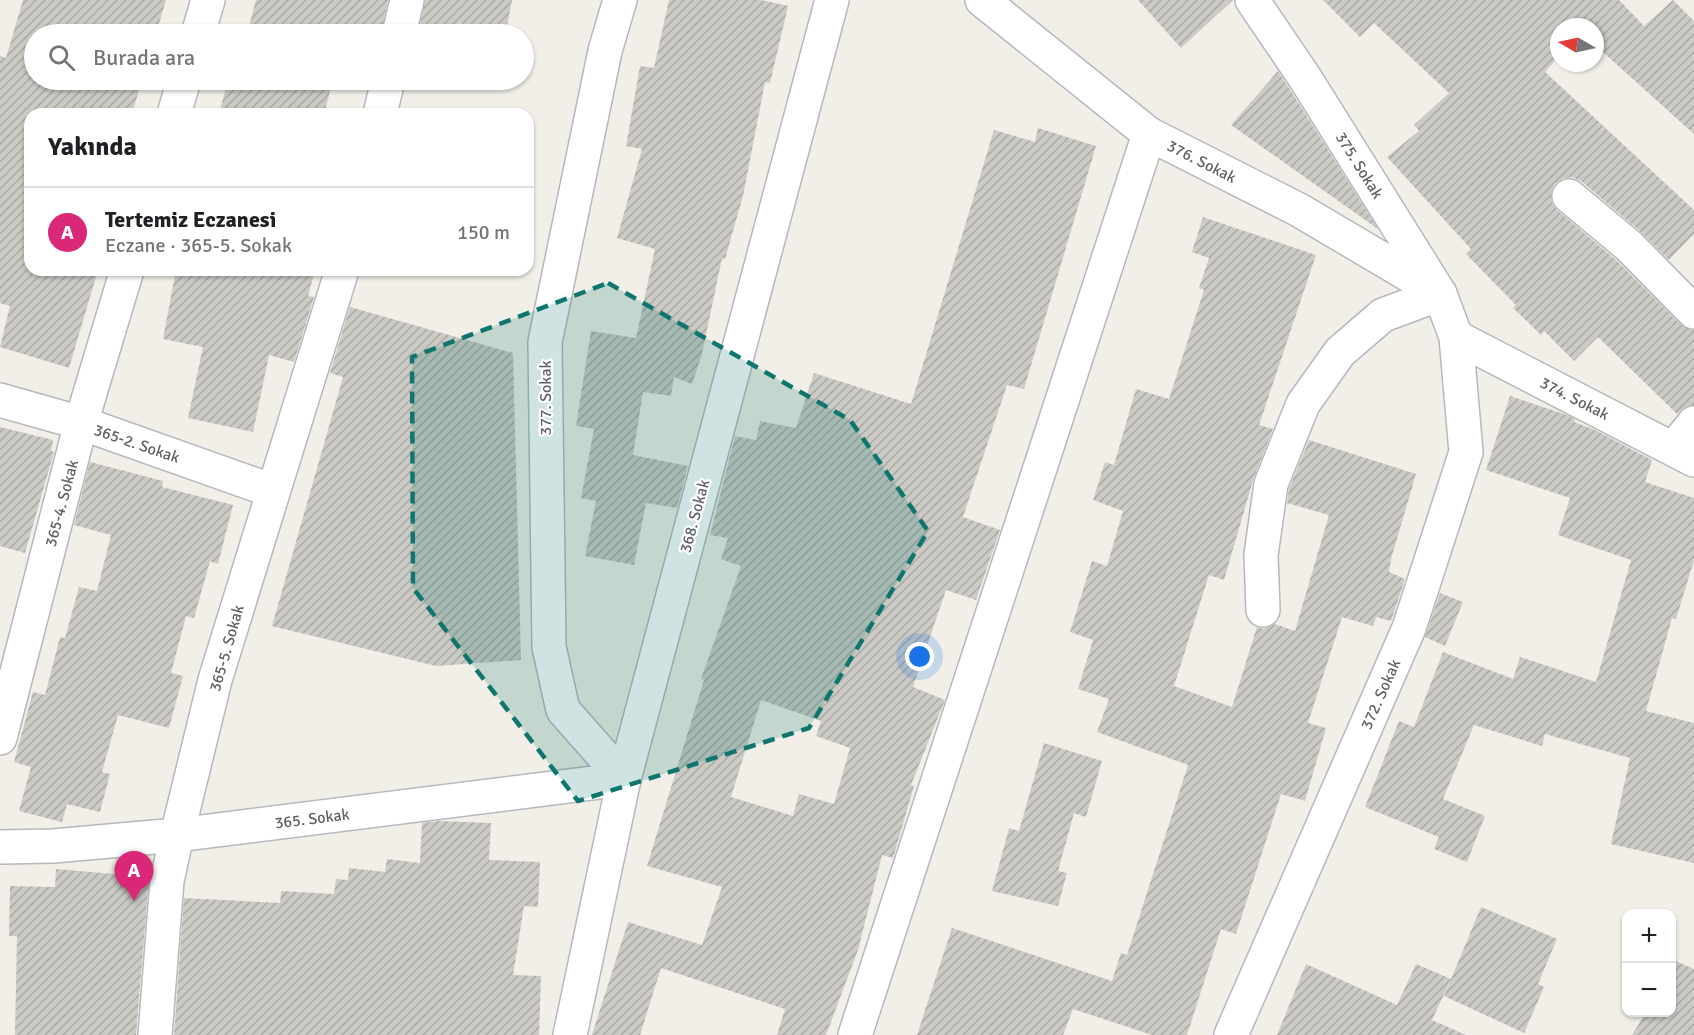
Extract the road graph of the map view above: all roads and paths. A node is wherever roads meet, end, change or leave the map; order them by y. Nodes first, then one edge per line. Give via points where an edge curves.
1 (208, 0) edge
2 (407, 0) edge
3 (620, 0) edge
4 (832, 0) edge
5 (982, 0) edge
6 (1252, 0) edge
7 (201, 24) edge
8 (401, 24) edge
9 (181, 90) edge
10 (386, 90) edge
11 (176, 108) edge
12 (381, 108) edge
13 (1149, 134) junction
14 (1569, 196) dead end
15 (125, 276) edge
16 (340, 276) edge
17 (1440, 294) junction
18 (1694, 312) edge
19 (1456, 337) junction
20 (0, 400) edge
21 (81, 423) junction
22 (1694, 423) edge
23 (1684, 454) edge
24 (273, 491) junction
25 (1263, 610) dead end
26 (0, 738) edge
27 (624, 779) junction
28 (177, 835) junction
29 (0, 847) edge
30 (155, 1035) edge
31 (570, 1035) edge
32 (855, 1035) edge
33 (1231, 1035) edge

1 - 7 street
2 - 8 street
3 - 27 street, 377. Sokak via 603,62 545,353 549,647 563,710
4 - 27 street, 368. Sokak
5 - 13 street, 376. Sokak
6 - 17 street, 375. Sokak
9 - 11 street
10 - 12 street
13 - 17 street, 376. Sokak via 1299,210
13 - 32 street
14 - 18 street via 1629,246
15 - 21 street, 365-4. Sokak
16 - 24 street, 365-5. Sokak
17 - 19 street, 375. Sokak
17 - 25 street via 1383,315 1340,352 1303,404 1271,484 1261,555
19 - 23 street, 374. Sokak
19 - 33 street, 372. Sokak via 1466,452 1409,627
20 - 21 street, 365-2. Sokak
21 - 24 street, 365-2. Sokak
21 - 26 street, 365-4. Sokak
22 - 23 street
24 - 28 street, 365-5. Sokak via 215,680
27 - 28 street, 365. Sokak
27 - 31 street, 368. Sokak
28 - 29 street, 365. Sokak
28 - 30 street, 365-5. Sokak via 167,881

